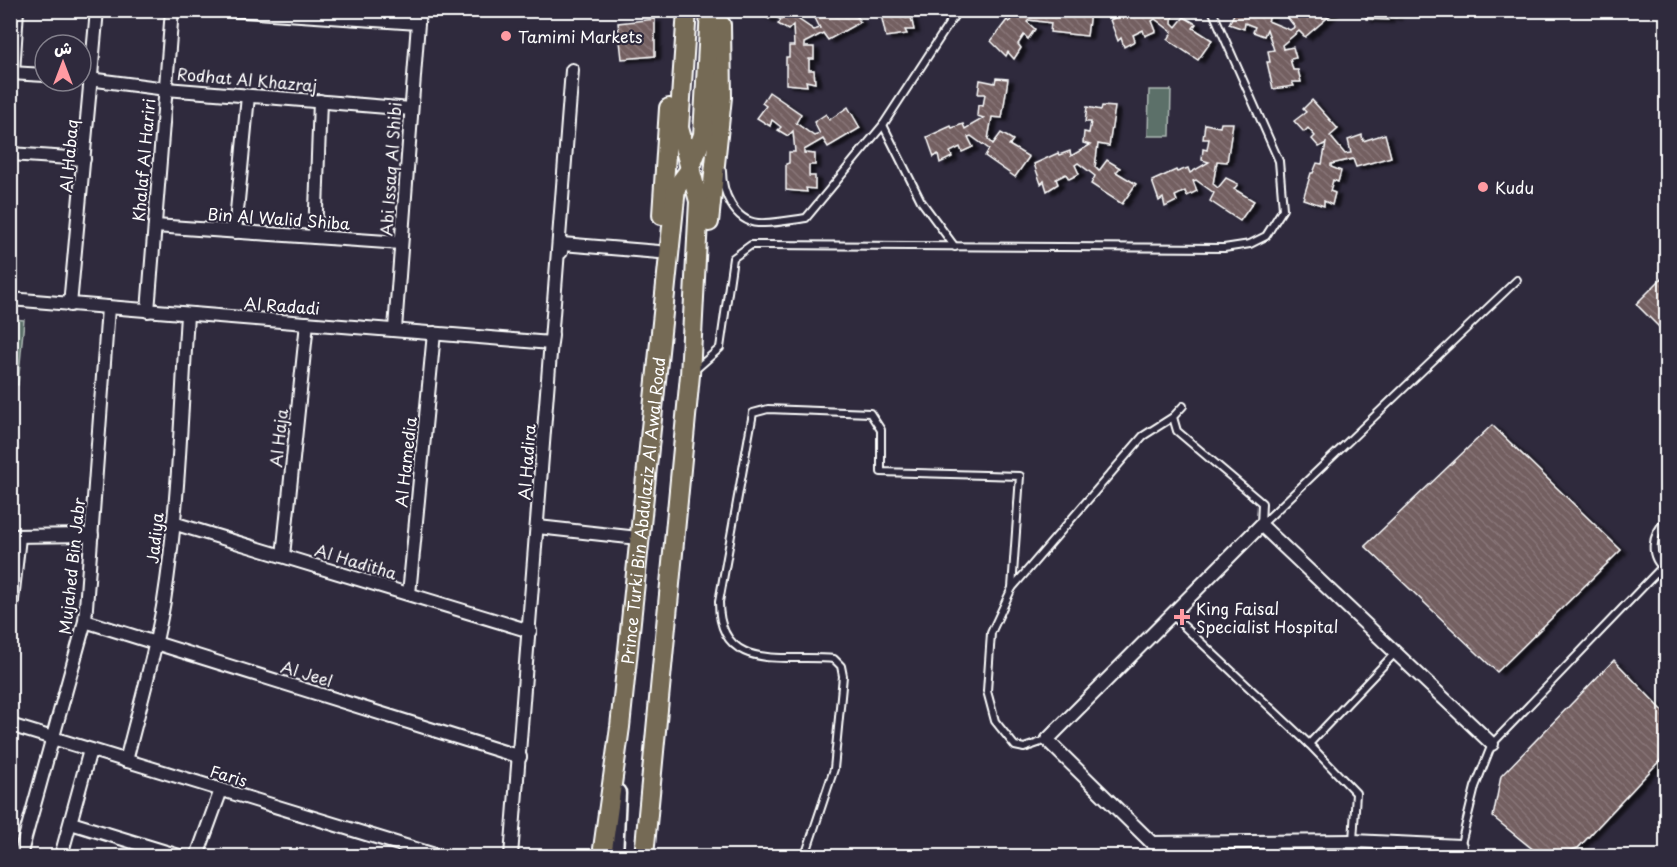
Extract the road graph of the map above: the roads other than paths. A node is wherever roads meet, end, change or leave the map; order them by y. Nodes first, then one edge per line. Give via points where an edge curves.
1 (17, 10) edge
2 (97, 10) edge
3 (172, 10) edge
4 (228, 10) edge
5 (675, 10) edge
6 (687, 10) edge
7 (710, 10) edge
8 (722, 10) edge
9 (958, 10) edge
10 (1212, 10) edge
11 (255, 11) edge
12 (331, 14) edge
13 (418, 17) edge
14 (93, 35) edge
15 (572, 70) dead end
16 (12, 73) edge
17 (33, 74) edge
18 (93, 79) edge
19 (166, 89) junction
20 (86, 93) edge
21 (248, 96) junction
22 (722, 97) junction
23 (320, 101) junction
24 (411, 109) junction
25 (883, 124) junction
26 (10, 154) edge
27 (84, 159) junction
28 (690, 169) junction
29 (155, 226) junction
30 (235, 232) junction
31 (315, 237) junction
32 (401, 243) junction
33 (955, 247) junction
34 (659, 252) junction
35 (1517, 280) dead end
36 (10, 299) edge
37 (70, 305) junction
38 (108, 308) junction
39 (148, 311) junction
40 (187, 315) junction
41 (307, 323) junction
42 (395, 329) junction
43 (434, 333) junction
44 (552, 343) junction
45 (690, 375) junction
46 (655, 395) junction
47 (1183, 406) dead end
48 (1173, 417) junction
49 (1666, 521) edge
50 (173, 523) junction
51 (1261, 525) junction
52 (538, 527) junction
53 (92, 535) junction
54 (15, 536) edge
55 (638, 538) junction
56 (283, 556) junction
57 (1664, 568) edge
58 (1012, 588) junction
59 (409, 594) junction
60 (1170, 614) junction
61 (10, 618) edge
62 (85, 621) junction
63 (530, 631) junction
64 (156, 644) junction
65 (1395, 652) junction
66 (10, 725) edge
67 (620, 727) junction
68 (53, 738) junction
69 (1047, 740) junction
70 (1309, 744) junction
71 (1492, 744) junction
72 (90, 750) junction
73 (520, 757) junction
74 (126, 761) junction
75 (221, 790) junction
76 (71, 823) junction
77 (1353, 841) junction
78 (1270, 842) junction
79 (1461, 853) edge
80 (20, 856) edge
81 (62, 856) edge
82 (179, 856) edge
83 (197, 856) edge
84 (438, 856) edge
85 (511, 856) edge
86 (602, 856) edge
87 (614, 856) edge
88 (644, 856) edge
89 (805, 856) edge
90 (1270, 856) edge

1 - 16 street
2 - 14 street, Al Habaq
3 - 19 street, Khalaf Al Hariri
4 - 11 street
5 - 34 main road
6 - 28 main road, Prince Turki Bin Abdulaziz Al Awal Road via 679,128
7 - 28 main road, Prince Turki Bin Abdulaziz Al Awal Road via 703,135
8 - 22 main road
9 - 25 lane
10 - 33 lane via 1279,161 1283,209 1266,236 1250,244 1224,248
11 - 12 street
12 - 13 street
13 - 24 street, Abi Issaq Al Shibi
15 - 44 street, Al Hadira
16 - 17 street
18 - 19 street, Rodhat Al Khazraj
19 - 21 street, Rodhat Al Khazraj
19 - 29 street, Khalaf Al Hariri
20 - 27 street, Al Habaq
21 - 23 street, Rodhat Al Khazraj
21 - 30 street
22 - 25 lane via 722,175 727,196 733,208 756,223 806,218
22 - 45 main road
23 - 24 street, Rodhat Al Khazraj
23 - 31 street
24 - 32 street, Abi Issaq Al Shibi
25 - 33 lane via 921,201
26 - 27 street
27 - 37 street, Al Habaq
28 - 45 main road, Prince Turki Bin Abdulaziz Al Awal Road via 699,201
28 - 46 main road, Prince Turki Bin Abdulaziz Al Awal Road via 676,188
29 - 30 street, Bin Al Walid Shiba
29 - 39 street, Khalaf Al Hariri
30 - 31 street, Bin Al Walid Shiba
31 - 32 street, Bin Al Walid Shiba
32 - 42 street, Abi Issaq Al Shibi
33 - 45 lane via 751,245 733,258 720,348
34 - 44 street via 562,244
34 - 46 main road via 654,322
35 - 51 lane
36 - 37 street, Al Radadi
37 - 38 street, Al Radadi
38 - 39 street, Al Radadi
38 - 53 street, Mujahed Bin Jabr
39 - 40 street, Al Radadi
40 - 41 street, Al Radadi
40 - 50 street, Jadiya
41 - 42 street, Al Radadi
41 - 56 street, Al Haja
42 - 43 street, Al Radadi
43 - 44 street, Al Radadi
43 - 59 street, Al Hamedia
44 - 52 street, Al Hadira
45 - 88 main road, Prince Turki Bin Abdulaziz Al Awal Road
46 - 55 main road, Prince Turki Bin Abdulaziz Al Awal Road
47 - 48 lane
48 - 51 lane via 1177,430 1262,503
48 - 58 lane via 1143,436
49 - 57 lane via 1653,543 1653,552
50 - 56 street, Al Haditha
50 - 64 street, Jadiya
51 - 60 street
51 - 65 street
52 - 55 street
52 - 63 street, Al Hadira
53 - 54 street
53 - 62 street, Mujahed Bin Jabr
54 - 61 street
55 - 67 main road, Prince Turki Bin Abdulaziz Al Awal Road
56 - 59 street, Al Haditha
57 - 71 lane
58 - 69 lane via 991,633 987,691 995,721 1015,746 1024,748
58 - 89 lane via 1020,476 880,472 880,430 870,413 768,409 753,413 719,617 727,639 746,653 760,658 834,659 843,676 834,769
59 - 63 street, Al Haditha
60 - 69 street
60 - 70 lane
62 - 64 street, Al Jeel
62 - 68 street, Mujahed Bin Jabr
63 - 73 street, Al Hadira
64 - 73 street, Al Jeel
64 - 74 street, Jadiya
65 - 70 lane
65 - 71 street
66 - 68 street, Faris
67 - 86 main road, Prince Turki Bin Abdulaziz Al Awal Road
67 - 87 street
68 - 72 street, Faris
68 - 80 street, Mujahed Bin Jabr
69 - 78 street via 1152,843
70 - 77 lane via 1356,793
71 - 79 lane via 1475,787
72 - 74 street, Faris
72 - 76 street
73 - 85 street, Al Hadira
74 - 75 street, Faris
75 - 83 street
75 - 84 street, Faris
76 - 81 street
76 - 82 street
77 - 78 street
77 - 79 street
78 - 90 street

